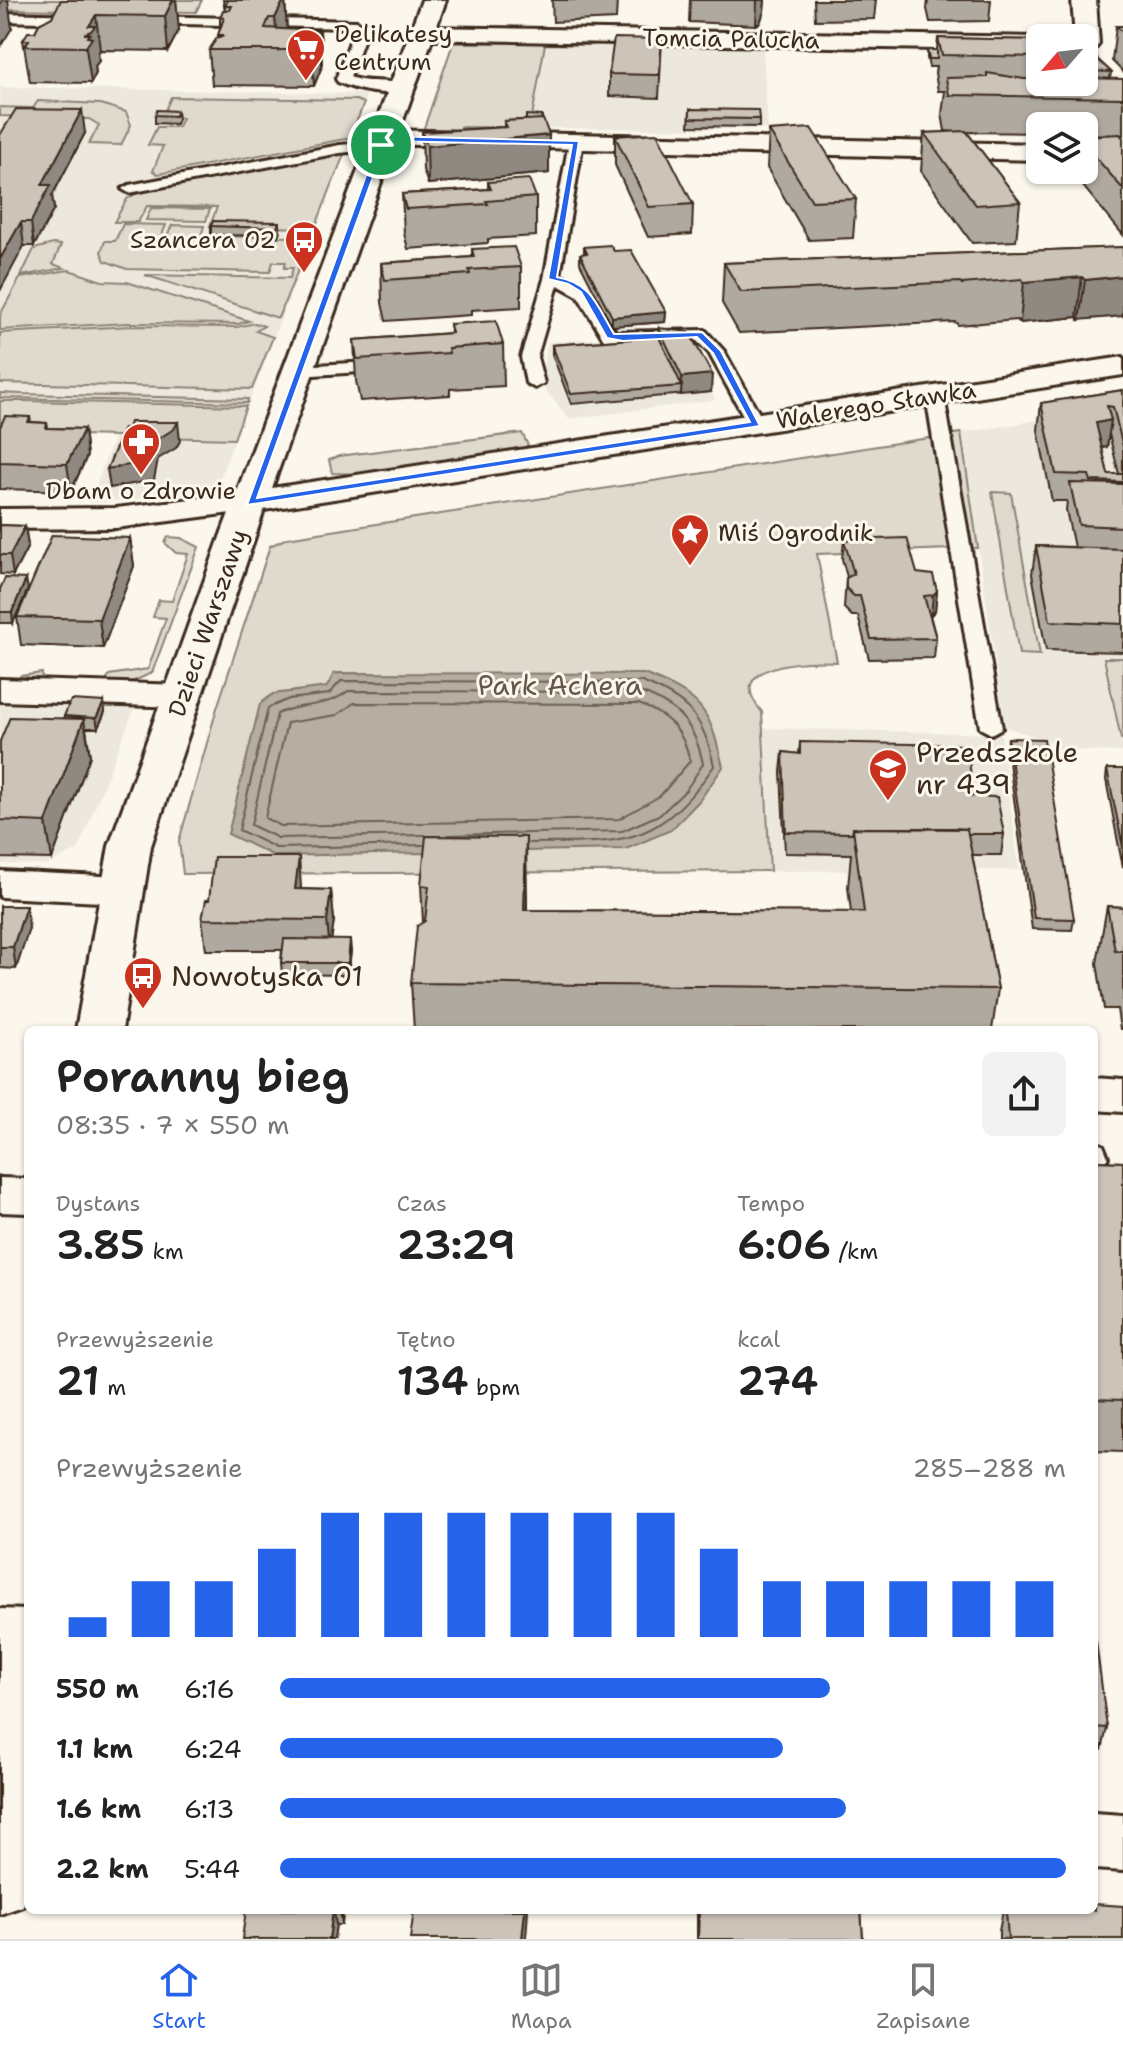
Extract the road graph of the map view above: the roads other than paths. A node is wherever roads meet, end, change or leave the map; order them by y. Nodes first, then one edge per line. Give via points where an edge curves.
1 (434, 0) edge
2 (1084, 0) edge
3 (0, 17) edge
4 (96, 19) edge
5 (127, 19) edge
6 (1085, 24) edge
7 (421, 34) junction
8 (1026, 44) edge
9 (1098, 45) edge
10 (1117, 46) edge
11 (401, 88) junction
12 (382, 142) junction
13 (576, 142) junction
14 (1026, 152) edge
15 (129, 189) dead end
16 (552, 279) junction
17 (399, 365) edge
18 (1123, 366) edge
19 (298, 371) junction
20 (535, 383) dead end
21 (935, 396) junction
22 (756, 424) junction
23 (250, 502) junction
24 (0, 519) edge
25 (0, 690) edge
26 (182, 696) junction
27 (991, 728) dead end
28 (0, 884) edge
29 (121, 890) junction
30 (100, 1026) edge
31 (1098, 1094) edge
32 (1123, 1096) edge
33 (0, 1195) edge
34 (24, 1196) edge
35 (0, 1633) edge
36 (24, 1634) edge
37 (24, 1714) edge
38 (20, 1777) edge
39 (1098, 1841) edge
40 (1123, 1843) edge
41 (0, 1885) edge

1 - 7 street, Dzieci Warszawy
2 - 6 street
3 - 4 lane
5 - 11 lane via 352,24 361,30 343,79 358,86
7 - 8 street, Tomcia Palucha
7 - 11 street, Dzieci Warszawy
9 - 10 street
11 - 12 street, Dzieci Warszawy
12 - 13 street
12 - 15 lane
12 - 19 street, Dzieci Warszawy
13 - 14 street
13 - 16 lane
16 - 20 lane via 521,357
16 - 22 lane via 584,290 610,336 699,334 716,351
17 - 19 lane
18 - 21 street, Walerego Sławka
19 - 23 street, Dzieci Warszawy
21 - 22 street, Walerego Sławka
21 - 27 lane
22 - 23 street, Walerego Sławka
23 - 24 street, Walerego Sławka via 116,518
23 - 26 street, Dzieci Warszawy
25 - 26 street
26 - 29 street, Dzieci Warszawy via 130,846
28 - 29 street
29 - 30 street, Dzieci Warszawy
31 - 32 street
33 - 34 street
35 - 36 street
37 - 38 street
38 - 41 street
39 - 40 street

